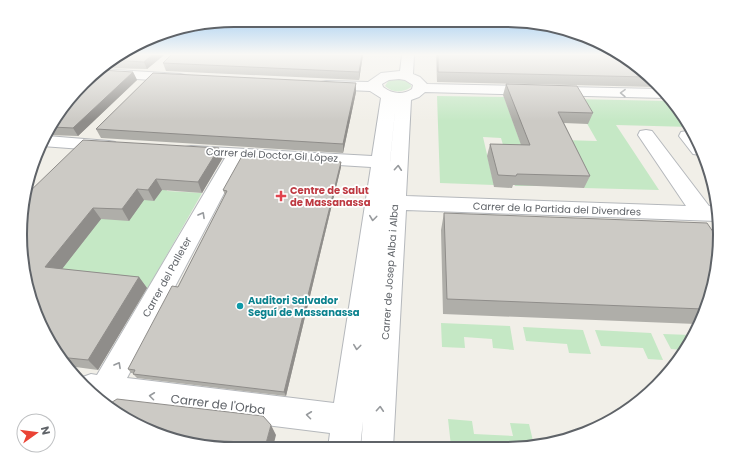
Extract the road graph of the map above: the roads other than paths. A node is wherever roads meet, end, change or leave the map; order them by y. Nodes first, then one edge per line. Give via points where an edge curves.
1 (150, 77) edge
2 (169, 77) edge
3 (399, 77) edge
4 (192, 78) edge
5 (397, 83) junction
6 (316, 84) edge
7 (137, 90) edge
8 (658, 94) edge
9 (646, 135) dead end
10 (686, 136) dead end
11 (88, 138) junction
12 (49, 141) edge
13 (691, 142) edge
14 (125, 147) edge
15 (178, 150) edge
16 (236, 154) junction
17 (69, 157) edge
18 (381, 162) junction
19 (396, 203) junction
20 (710, 214) edge
21 (98, 391) edge
22 (101, 394) edge
23 (346, 434) edge
24 (377, 442) edge

1 - 7 street
2 - 4 street
3 - 5 street, Carrer de Josep Alba i Alba
5 - 6 street
8 -> 5 street
5 - 18 street, Carrer de Josep Alba i Alba
19 -> 5 street, Carrer de Josep Alba i Alba
9 - 20 street
10 - 13 street
11 - 12 street
11 - 14 street
11 - 17 street
15 - 16 street, Carrer del Doctor Gil López
16 - 18 street, Carrer del Doctor Gil López
21 -> 16 street, Carrer del Palleter
18 -> 23 street, Carrer de Josep Alba i Alba
19 - 20 street, Carrer de la Partida del Divendres
24 -> 19 street, Carrer de Josep Alba i Alba
23 -> 22 street, Carrer de l'Orba

